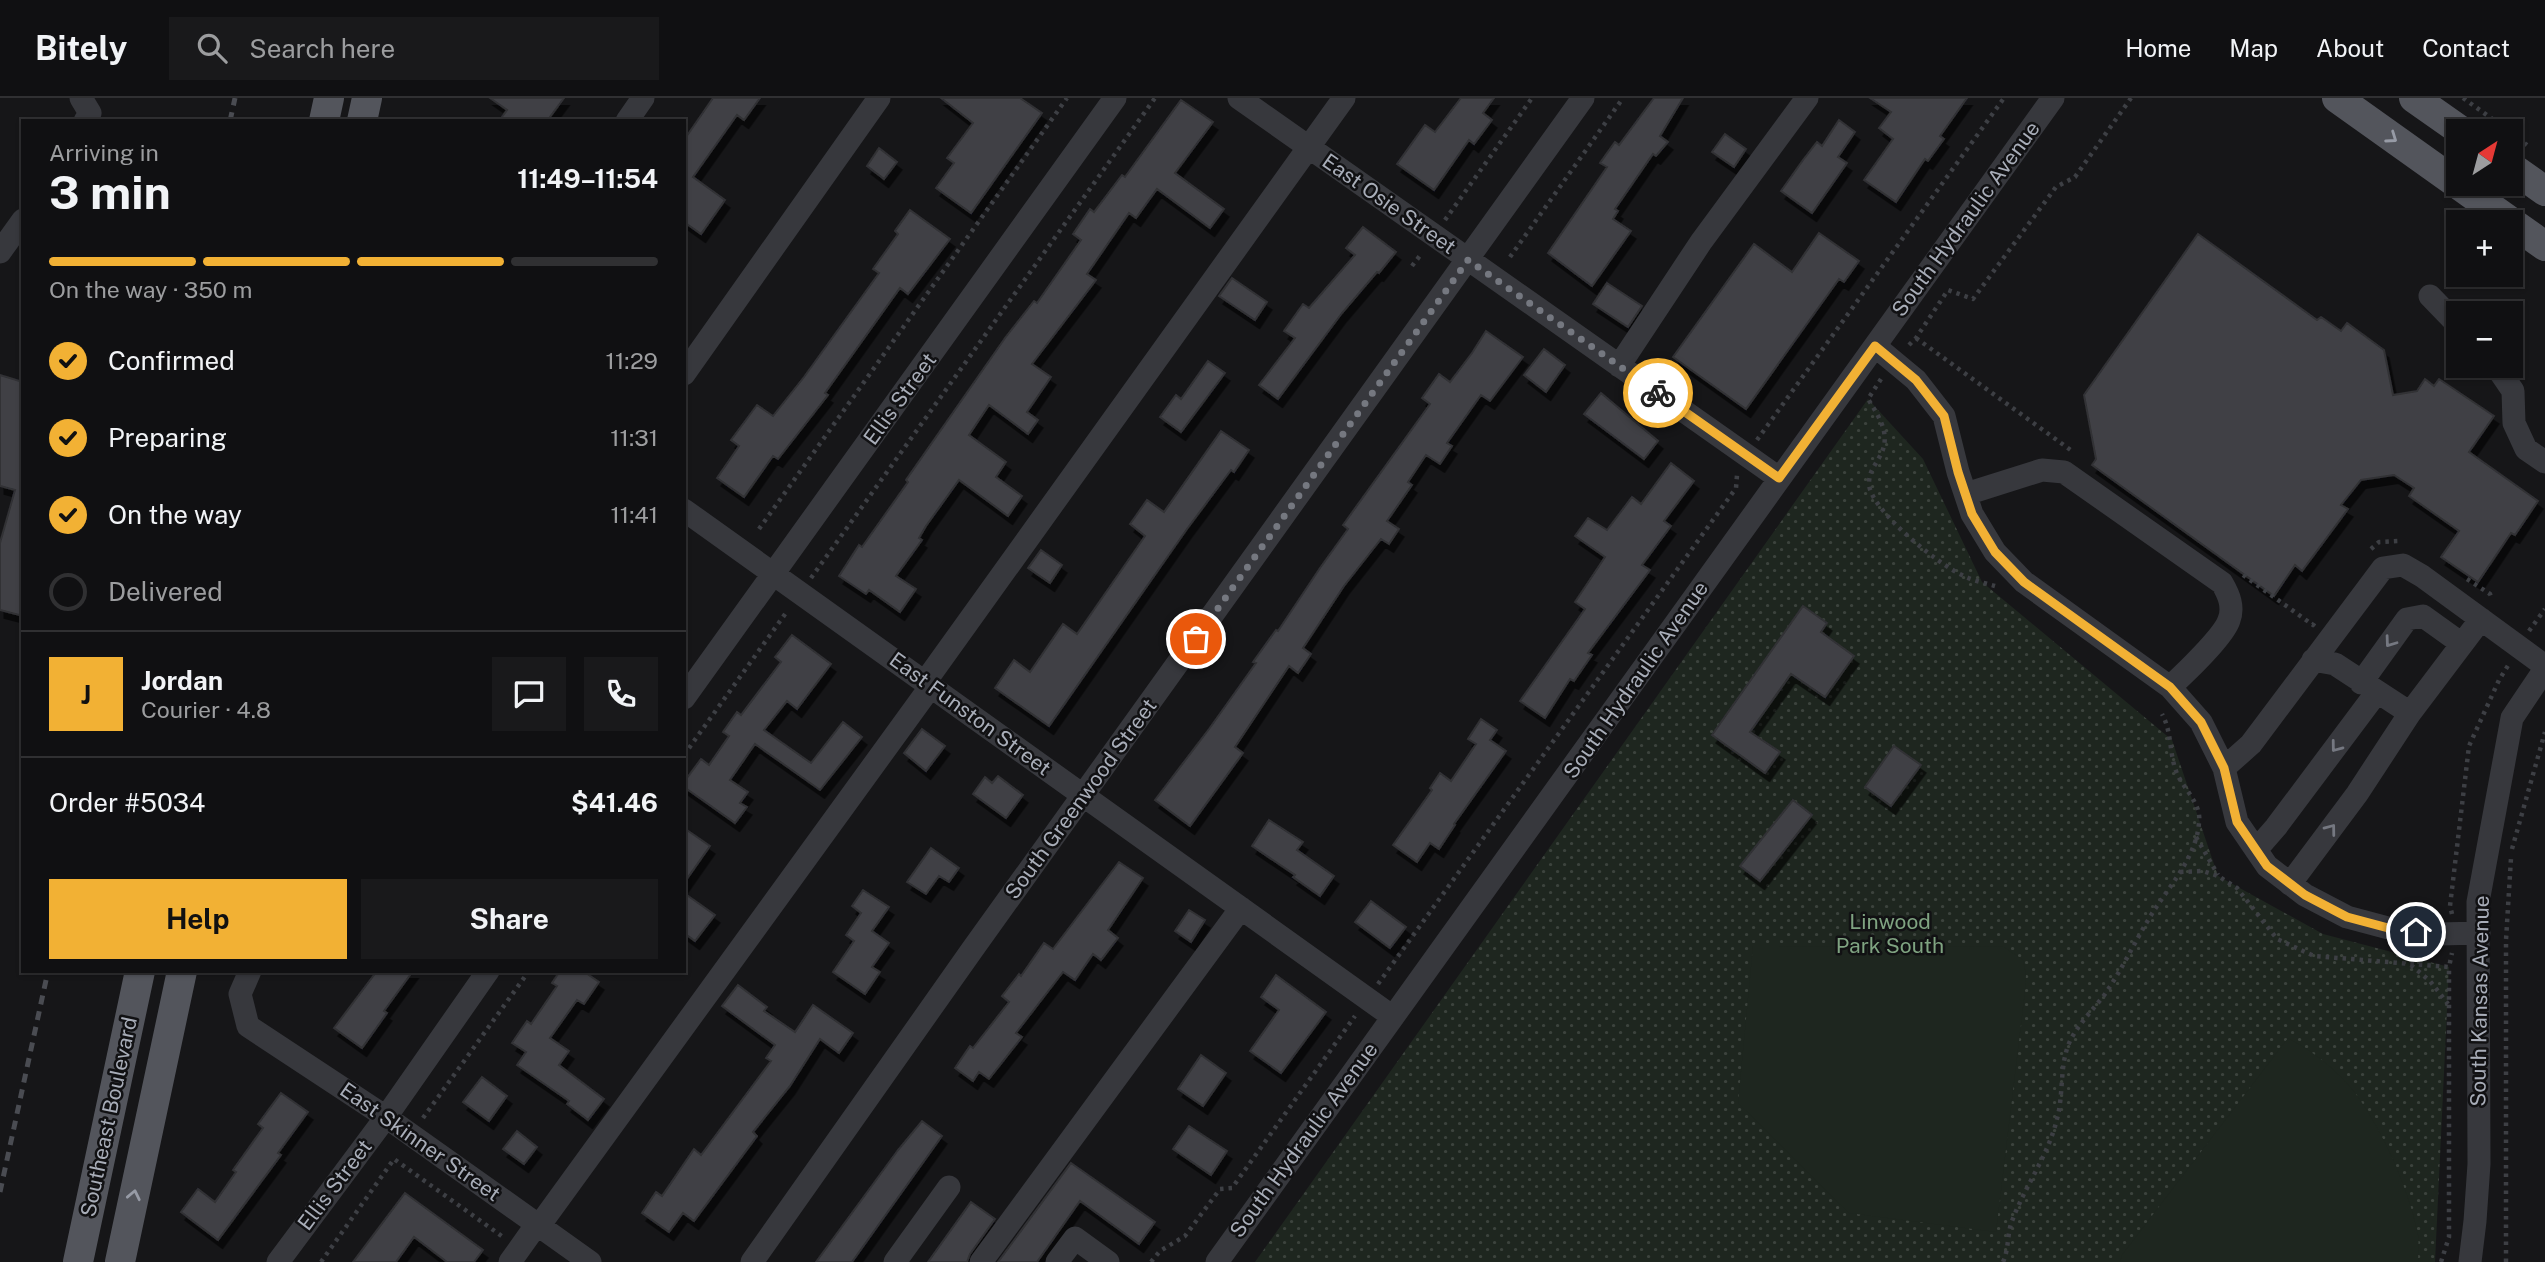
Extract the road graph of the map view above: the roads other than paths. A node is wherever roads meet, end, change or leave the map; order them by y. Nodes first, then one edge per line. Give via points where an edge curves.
1 (329, 98) edge
2 (367, 98) edge
3 (643, 98) edge
4 (879, 98) edge
5 (1115, 98) edge
6 (1239, 98) edge
7 (1344, 98) edge
8 (1583, 98) edge
9 (1807, 98) edge
10 (2053, 98) edge
11 (2337, 98) edge
12 (2414, 98) edge
13 (324, 119) edge
14 (362, 119) edge
15 (628, 119) edge
16 (2446, 120) edge
17 (1308, 148) junction
18 (2524, 176) edge
19 (2545, 191) edge
20 (2494, 210) edge
21 (21, 223) edge
22 (2523, 230) edge
23 (2545, 246) edge
24 (0, 252) edge
25 (1468, 260) junction
26 (2430, 296) dead end
27 (2446, 313) edge
28 (1884, 353) junction
29 (1619, 366) junction
30 (686, 371) edge
31 (2504, 378) edge
32 (2545, 462) edge
33 (1779, 478) junction
34 (1966, 494) junction
35 (686, 511) edge
36 (774, 574) junction
37 (2488, 612) junction
38 (2462, 644) junction
39 (2313, 660) junction
40 (2545, 668) edge
41 (928, 684) junction
42 (2170, 687) junction
43 (2369, 687) junction
44 (686, 695) edge
45 (2410, 713) junction
46 (2224, 768) junction
47 (1084, 796) junction
48 (2256, 850) junction
49 (2290, 884) junction
50 (1241, 908) junction
51 (2468, 933) junction
52 (140, 973) edge
53 (182, 973) edge
54 (249, 973) edge
55 (487, 973) edge
56 (1393, 1017) junction
57 (386, 1117) junction
58 (949, 1187) dead end
59 (538, 1225) junction
60 (515, 1255) edge
61 (78, 1262) edge
62 (120, 1262) edge
63 (278, 1262) edge
64 (590, 1262) edge
65 (752, 1262) edge
66 (895, 1262) edge
67 (981, 1262) edge
68 (1057, 1262) edge
69 (1108, 1262) edge
70 (1217, 1262) edge
71 (2470, 1262) edge

1 - 13 main road
2 - 14 main road
3 - 15 street
4 - 30 street
5 - 36 street, Ellis Street
6 - 17 street, East Osie Street
7 - 17 street
8 - 25 street, South Greenwood Street
9 - 29 street via 1701,242
10 - 28 street, South Hydraulic Avenue
11 -> 20 main road
12 - 16 main road
17 - 25 street, East Osie Street
17 - 41 street
18 - 19 main road
21 - 24 street
22 - 23 main road
25 - 29 street, East Osie Street
25 - 47 street, South Greenwood Street
26 - 27 street
28 - 33 street, South Hydraulic Avenue
28 - 34 street via 1916,380 1944,416
29 - 33 street, East Osie Street
31 - 32 street via 2513,391 2514,423 2526,449
33 - 56 street, South Hydraulic Avenue
34 - 42 street via 1972,514 1995,552 2024,582
34 - 42 street via 2042,470 2064,471 2222,583 2231,600 2229,622
35 - 36 street, East Funston Street
36 - 41 street, East Funston Street
36 - 44 street, Ellis Street
37 - 38 street
37 - 39 street via 2403,565 2383,568
37 - 40 street via 2522,636
38 -> 43 street via 2423,616 2407,619
38 - 45 street
39 - 43 street via 2335,664
39 - 46 street via 2251,744
40 - 51 street, South Kansas Avenue via 2512,718 2479,902
41 - 47 street, East Funston Street
41 - 59 street
42 - 46 street via 2201,722
43 - 45 street
43 -> 48 street
49 -> 45 street
46 - 48 street via 2237,822
47 - 50 street, East Funston Street
47 - 65 street, South Greenwood Street
48 - 49 street via 2267,866
49 - 51 street via 2347,917 2392,929
50 - 56 street, East Funston Street
50 - 67 street
51 - 71 street, South Kansas Avenue via 2479,1164
52 - 61 main road, Southeast Boulevard
62 -> 53 main road, Southeast Boulevard
54 - 57 street, East Skinner Street via 240,994 248,1026
55 - 57 street, Ellis Street
56 - 70 street, South Hydraulic Avenue
57 - 59 street, East Skinner Street
57 - 63 street, Ellis Street
58 - 66 street
59 - 60 street
59 - 64 street, East Skinner Street
68 - 69 street via 1075,1238

